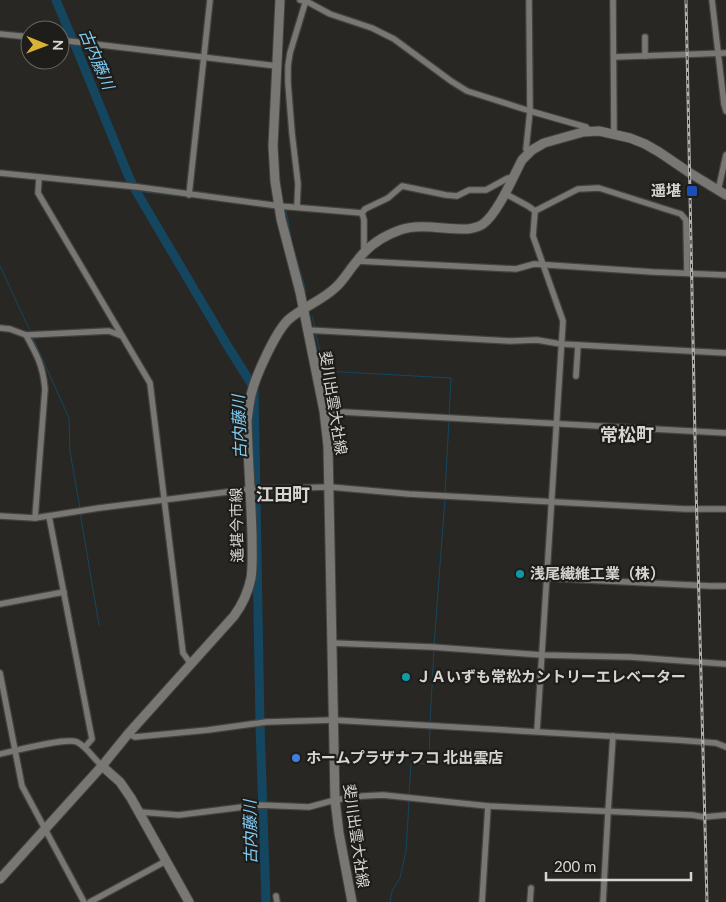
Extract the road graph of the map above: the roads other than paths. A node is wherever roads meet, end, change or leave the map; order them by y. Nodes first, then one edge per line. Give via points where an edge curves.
1 (210, 0) edge
2 (280, 0) edge
3 (304, 0) edge
4 (529, 0) edge
5 (613, 0) edge
6 (712, 0) edge
7 (0, 34) edge
8 (20, 36) edge
9 (644, 37) dead end
10 (70, 41) edge
11 (726, 53) edge
12 (718, 54) junction
13 (645, 56) junction
14 (204, 57) junction
15 (614, 57) junction
16 (277, 66) junction
17 (726, 111) edge
18 (530, 112) junction
19 (590, 131) junction
20 (614, 135) junction
21 (528, 153) junction
22 (726, 155) edge
23 (0, 173) edge
24 (39, 178) junction
25 (512, 178) junction
26 (504, 193) junction
27 (722, 193) edge
28 (189, 195) junction
29 (279, 206) junction
30 (297, 207) junction
31 (534, 211) junction
32 (362, 213) junction
33 (364, 252) junction
34 (356, 261) junction
35 (542, 264) junction
36 (687, 273) junction
37 (726, 275) edge
38 (303, 309) junction
39 (0, 328) edge
40 (307, 330) junction
41 (26, 335) junction
42 (122, 336) junction
43 (561, 344) junction
44 (578, 345) junction
45 (726, 353) edge
46 (576, 376) dead end
47 (324, 411) junction
48 (556, 424) junction
49 (726, 433) edge
50 (330, 487) junction
51 (251, 490) junction
52 (164, 500) junction
53 (551, 501) junction
54 (726, 509) edge
55 (0, 516) edge
56 (49, 516) junction
57 (35, 518) junction
58 (546, 578) junction
59 (726, 586) edge
60 (64, 592) junction
61 (0, 604) edge
62 (332, 643) junction
63 (542, 655) junction
64 (191, 664) junction
65 (726, 664) edge
66 (0, 674) edge
67 (333, 720) junction
68 (537, 732) junction
69 (128, 734) junction
70 (614, 736) junction
71 (726, 747) edge
72 (85, 748) junction
73 (15, 751) junction
74 (0, 754) edge
75 (102, 766) junction
76 (335, 800) junction
77 (488, 806) junction
78 (139, 812) junction
79 (608, 812) junction
80 (726, 815) edge
81 (45, 828) junction
82 (166, 861) junction
83 (0, 880) edge
84 (531, 888) dead end
85 (84, 902) edge
86 (90, 902) edge
87 (189, 902) edge
88 (352, 902) edge
89 (482, 902) edge
90 (530, 902) edge
91 (603, 902) edge

1 - 14 street
2 - 16 main road, 斐川出雲大社線
3 - 18 street via 330,14 394,39 467,91
3 - 30 street via 288,66
4 - 18 street
5 - 15 street
6 - 12 street
7 - 8 street
9 - 13 street
10 - 14 street
11 - 12 street
12 - 13 street
12 - 17 street
13 - 15 street
14 - 16 street
14 - 28 street
15 - 20 street
16 - 29 main road, 斐川出雲大社線 via 273,146
18 - 19 street via 586,127
18 - 21 street
19 - 20 main road, 遙堪今市線
19 - 21 main road, 遙堪今市線 via 544,143
20 - 27 main road, 遙堪今市線 via 652,148
21 - 25 main road, 遙堪今市線
22 - 27 street
23 - 24 street
24 - 28 street
24 - 42 street via 38,193
25 - 26 main road, 遙堪今市線
25 - 32 street via 486,190 469,190 457,196 402,186
26 - 31 street
26 - 33 main road, 遙堪今市線 via 495,211 476,228 402,229
28 - 29 street
29 - 30 street
29 - 38 main road, 斐川出雲大社線
30 - 32 street
31 - 35 street via 533,236
31 - 36 street via 578,189 599,188 680,214 686,220
32 - 33 street
33 - 34 main road, 遙堪今市線
34 - 35 street via 516,269
34 - 38 main road, 遙堪今市線 via 335,288
35 - 36 street
35 - 43 street via 563,321
36 - 37 street
38 - 40 main road, 斐川出雲大社線
38 - 51 main road, 遙堪今市線 via 278,333 254,382 247,422
39 - 41 street
40 - 43 street via 537,340
40 - 47 main road, 斐川出雲大社線
41 - 42 street via 109,331
41 - 57 street via 40,361 46,389
42 - 52 street via 150,382
43 - 44 street
43 - 48 street
44 - 45 street
44 - 46 street
47 - 48 street
47 - 50 main road, 斐川出雲大社線
48 - 49 street
48 - 53 street
50 - 51 street
50 - 53 street
50 - 62 main road, 斐川出雲大社線
51 - 52 street
51 - 64 main road, 遙堪今市線 via 252,566 247,593 234,616
52 - 56 street
52 - 64 street via 183,653
53 - 54 street
53 - 58 street
55 - 57 street
56 - 57 street
56 - 60 street
58 - 59 street
58 - 63 street
60 - 61 street
60 - 72 street via 92,739
62 - 63 street
62 - 67 main road, 斐川出雲大社線
63 - 65 street
63 - 68 street
64 - 69 main road, 遙堪今市線
66 - 73 street
67 - 68 street
67 - 69 street via 266,722 208,730
67 - 76 main road, 斐川出雲大社線
68 - 70 street
69 - 75 main road, 遙堪今市線
70 - 71 street via 716,743
70 - 79 street
72 - 73 street via 72,740
72 - 75 street
73 - 74 street
73 - 81 street via 22,786
75 - 78 main road via 120,782
75 - 81 main road, 遙堪今市線
76 - 77 street via 383,795
76 - 78 street via 309,807 259,805 179,815
76 - 88 main road, 斐川出雲大社線
77 - 79 street
77 - 89 street
78 - 82 main road
79 - 80 street via 704,817
79 - 91 street
81 - 83 main road, 遙堪今市線
81 - 85 street
82 - 86 street
82 - 87 main road
84 - 90 street

